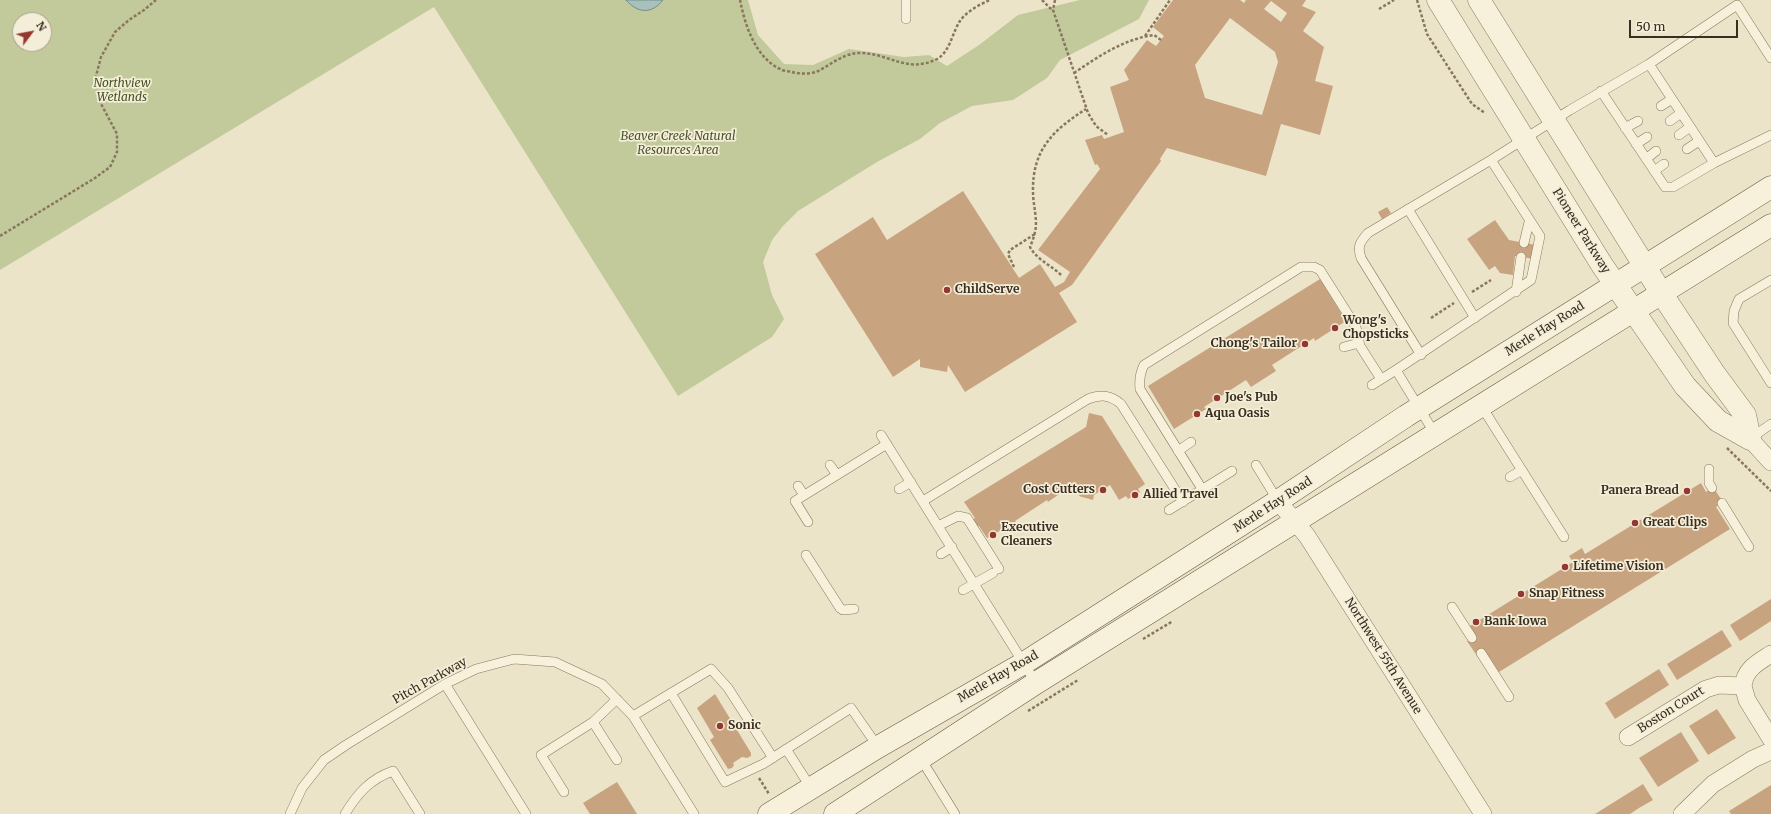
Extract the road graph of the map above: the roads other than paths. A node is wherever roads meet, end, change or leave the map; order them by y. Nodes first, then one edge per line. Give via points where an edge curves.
1 (906, 0) edge
2 (1438, 0) edge
3 (1480, 0) edge
4 (1741, 3) edge
5 (906, 19) dead end
6 (1771, 58) edge
7 (1649, 64) junction
8 (1601, 91) junction
9 (1672, 99) junction
10 (1661, 106) dead end
11 (1681, 113) junction
12 (1554, 120) junction
13 (1638, 121) dead end
14 (1670, 121) dead end
15 (1690, 127) junction
16 (1626, 128) junction
17 (1679, 135) dead end
18 (1771, 135) edge
19 (1648, 137) dead end
20 (1524, 139) junction
21 (1699, 141) junction
22 (1636, 144) junction
23 (1687, 149) dead end
24 (1656, 151) dead end
25 (1646, 159) junction
26 (1491, 160) junction
27 (1714, 163) junction
28 (1664, 164) dead end
29 (1654, 171) junction
30 (1771, 187) edge
31 (1408, 209) junction
32 (1530, 222) junction
33 (1771, 225) edge
34 (1524, 243) dead end
35 (1521, 257) dead end
36 (1644, 266) junction
37 (1771, 280) edge
38 (1616, 284) junction
39 (1516, 292) junction
40 (1662, 294) junction
41 (1632, 311) junction
42 (1475, 318) junction
43 (1359, 343) junction
44 (1344, 347) dead end
45 (1421, 354) junction
46 (1396, 370) junction
47 (1381, 379) junction
48 (1771, 383) edge
49 (1372, 385) dead end
50 (1482, 406) junction
51 (1419, 408) junction
52 (1771, 424) edge
53 (1436, 434) junction
54 (881, 435) dead end
55 (1750, 439) junction
56 (1191, 442) dead end
57 (886, 444) junction
58 (1178, 451) junction
59 (1771, 462) edge
60 (830, 465) dead end
61 (1256, 465) dead end
62 (1709, 469) dead end
63 (1522, 470) junction
64 (1232, 471) dead end
65 (836, 475) junction
66 (1510, 477) dead end
67 (910, 482) junction
68 (798, 486) dead end
69 (1712, 488) dead end
70 (900, 489) dead end
71 (1202, 489) junction
72 (804, 496) junction
73 (923, 501) junction
74 (1278, 501) junction
75 (1183, 502) junction
76 (1722, 503) dead end
77 (1169, 510) dead end
78 (1296, 520) junction
79 (808, 522) dead end
80 (938, 526) junction
81 (1564, 537) dead end
82 (952, 547) junction
83 (1749, 547) dead end
84 (940, 554) dead end
85 (806, 555) dead end
86 (975, 584) junction
87 (963, 590) dead end
88 (1452, 607) dead end
89 (854, 609) dead end
90 (1472, 638) dead end
91 (1482, 653) dead end
92 (1771, 654) edge
93 (1024, 663) junction
94 (1036, 683) junction
95 (445, 684) junction
96 (1743, 686) junction
97 (671, 693) junction
98 (1509, 697) dead end
99 (617, 699) junction
100 (633, 716) junction
101 (593, 722) junction
102 (1628, 737) dead end
103 (1771, 739) edge
104 (878, 747) junction
105 (786, 749) junction
106 (1771, 751) edge
107 (773, 758) junction
108 (921, 759) junction
109 (616, 760) dead end
110 (810, 788) junction
111 (564, 792) dead end
112 (290, 814) edge
113 (345, 814) edge
114 (420, 814) edge
115 (526, 814) edge
116 (694, 814) edge
117 (769, 814) edge
118 (835, 814) edge
119 (955, 814) edge
120 (1483, 814) edge
121 (1682, 814) edge

1 - 5 lane
2 - 20 main road, Pioneer Parkway
3 - 12 main road
4 - 6 lane
4 - 7 lane
7 - 8 lane
7 - 9 lane
8 - 12 lane
8 - 16 lane
9 - 10 lane
9 - 11 lane
11 - 14 lane
11 - 15 lane
12 - 20 lane
12 - 36 main road
13 - 16 lane
15 - 17 lane
15 - 21 lane
16 - 22 lane
18 - 27 lane
19 - 22 lane
20 - 26 lane
20 - 38 main road, Pioneer Parkway
21 - 23 lane
21 - 27 lane
22 - 25 lane
24 - 25 lane
25 - 29 lane
26 - 31 lane
26 - 32 lane
27 - 29 lane via 1673,187 1666,187
28 - 29 lane
30 - 36 main road, Merle Hay Road
31 - 42 lane
31 - 45 lane via 1368,233 1360,242 1358,250
32 - 34 lane
32 - 39 lane via 1540,236 1531,280
33 - 40 main road, Merle Hay Road
35 - 39 lane
36 - 38 main road, Merle Hay Road
36 - 40 main road
37 - 48 lane via 1739,299 1733,323
38 - 41 main road, Pioneer Parkway
38 - 51 main road, Merle Hay Road
39 - 42 lane
40 - 41 main road, Merle Hay Road
40 - 55 main road via 1745,415
41 - 50 main road, Merle Hay Road
41 - 55 main road, Pioneer Parkway via 1685,386 1718,421
42 - 45 lane
43 - 44 lane
43 - 47 lane
43 - 58 lane via 1356,327 1320,270 1314,267 1301,267 1144,365 1139,381 1140,390
45 - 46 lane
46 - 47 lane
46 - 51 lane
47 - 49 lane
50 - 53 main road, Merle Hay Road
50 - 63 lane
51 - 53 lane
51 - 74 main road, Merle Hay Road
52 - 55 lane
53 - 78 main road, Merle Hay Road
54 - 57 lane
55 - 59 street, Pioneer Parkway
56 - 58 lane
57 - 65 lane
57 - 67 lane
58 - 71 lane
60 - 65 lane
61 - 74 lane
62 - 69 lane
63 - 66 lane
63 - 81 lane
64 - 71 lane
65 - 72 lane
67 - 70 lane
67 - 73 lane
68 - 72 lane
71 - 75 lane
72 - 79 lane via 795,501
73 - 75 lane via 1088,399 1105,396 1114,398 1121,404
73 - 80 lane
74 - 78 street, Northwest 55th Avenue
74 - 93 main road, Merle Hay Road
75 - 77 lane
76 - 83 lane
78 - 94 main road, Merle Hay Road
78 - 120 street, Northwest 55th Avenue
80 - 82 lane
80 - 86 lane via 958,516 967,518 996,571
82 - 84 lane
82 - 86 lane
85 - 89 lane via 840,608
86 - 87 lane
86 - 93 lane
88 - 90 lane
91 - 98 lane
92 - 96 street via 1749,670
93 - 94 lane
93 - 104 main road, Merle Hay Road
94 - 108 main road, Merle Hay Road
95 - 99 lane, Pitch Parkway via 476,669 514,660 555,662 602,684
95 - 112 lane, Pitch Parkway via 324,760 302,788
95 - 115 lane
96 - 102 street, Boston Court via 1719,685 1706,689
96 - 103 street via 1747,700
97 - 100 lane
97 - 107 lane via 711,669 728,688
97 - 107 lane via 725,782
99 - 100 lane, Pitch Parkway
99 - 101 lane
100 - 116 lane, Pitch Parkway
101 - 109 lane
101 - 111 lane via 541,755
104 - 105 lane via 851,708
104 - 110 main road, Merle Hay Road
105 - 107 lane
105 - 110 lane
106 - 121 street via 1713,784
108 - 118 main road, Merle Hay Road
108 - 119 lane
110 - 117 main road, Merle Hay Road
113 - 114 lane via 362,790 382,775 393,771

